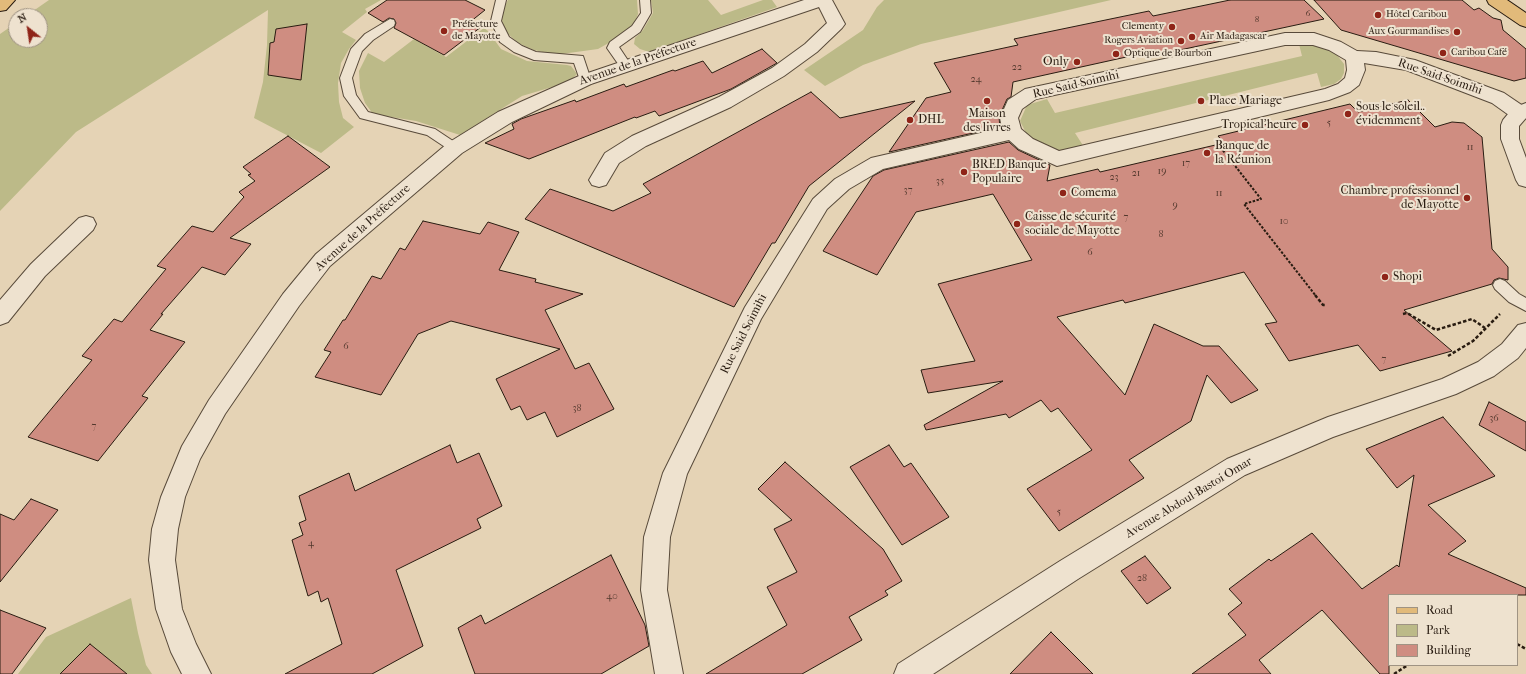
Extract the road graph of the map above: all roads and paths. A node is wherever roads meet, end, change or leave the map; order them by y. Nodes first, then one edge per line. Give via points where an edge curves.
1 (7, 0) edge
2 (500, 0) edge
3 (645, 0) edge
4 (821, 0) edge
5 (824, 0) edge
6 (1495, 0) edge
7 (1512, 0) edge
8 (0, 6) edge
9 (1526, 8) edge
10 (1526, 21) edge
11 (390, 23) dead end
12 (1354, 57) junction
13 (625, 66) junction
14 (584, 80) junction
15 (1523, 112) edge
16 (1202, 125) junction
17 (1013, 132) junction
18 (455, 148) junction
19 (599, 180) dead end
20 (1526, 180) edge
21 (86, 224) dead end
22 (1500, 285) dead end
23 (1520, 301) edge
24 (1326, 305) dead end
25 (1403, 314) dead end
26 (0, 316) edge
27 (1485, 328) junction
28 (1526, 332) edge
29 (1448, 388) junction
30 (1406, 666) edge
31 (197, 674) edge
32 (669, 674) edge
33 (908, 674) edge
34 (1394, 674) edge

1 - 8 main road
2 - 14 lane via 496,21 504,39 534,56 579,59
3 - 13 lane via 646,13 636,29 613,48
4 - 13 street, Avenue de la Préfecture
5 - 19 street via 836,24 811,48 778,72 725,102 639,141 612,158
6 - 10 main road
7 - 9 main road
11 - 18 lane via 357,49 346,78 350,96 364,115 431,132
12 - 15 street, Rue Said-Soimihi via 1409,64 1498,98
12 - 16 street via 1356,70 1353,80 1344,88 1329,94
12 - 17 street, Rue Said-Soimihi via 1335,46 1314,39 1285,39 1031,94 1014,105 1009,118
13 - 14 street, Avenue de la Préfecture
14 - 18 street, Avenue de la Préfecture via 505,117
15 - 20 street via 1510,126 1510,139
16 - 17 street via 1057,159 1026,144
16 - 24 path via 1262,199 1244,204 1323,305
17 - 32 street, Rue Said Soimihi via 878,163 842,184 820,204 753,313 675,473 657,537 654,590
18 - 31 street, Avenue de la Préfecture via 323,260 247,361 216,407 190,454 173,497 165,529 162,560 169,609 185,652
21 - 26 street via 38,270
22 - 23 lane
23 - 27 path
25 - 27 path via 1407,313 1436,330 1472,319
27 - 29 path via 1472,341 1430,368
28 - 29 street, Avenue Abdoul-Bastoi Omar via 1510,352 1486,369
29 - 33 street, Avenue Abdoul-Bastoi Omar via 1328,428 1236,467 1069,570
30 - 34 path

